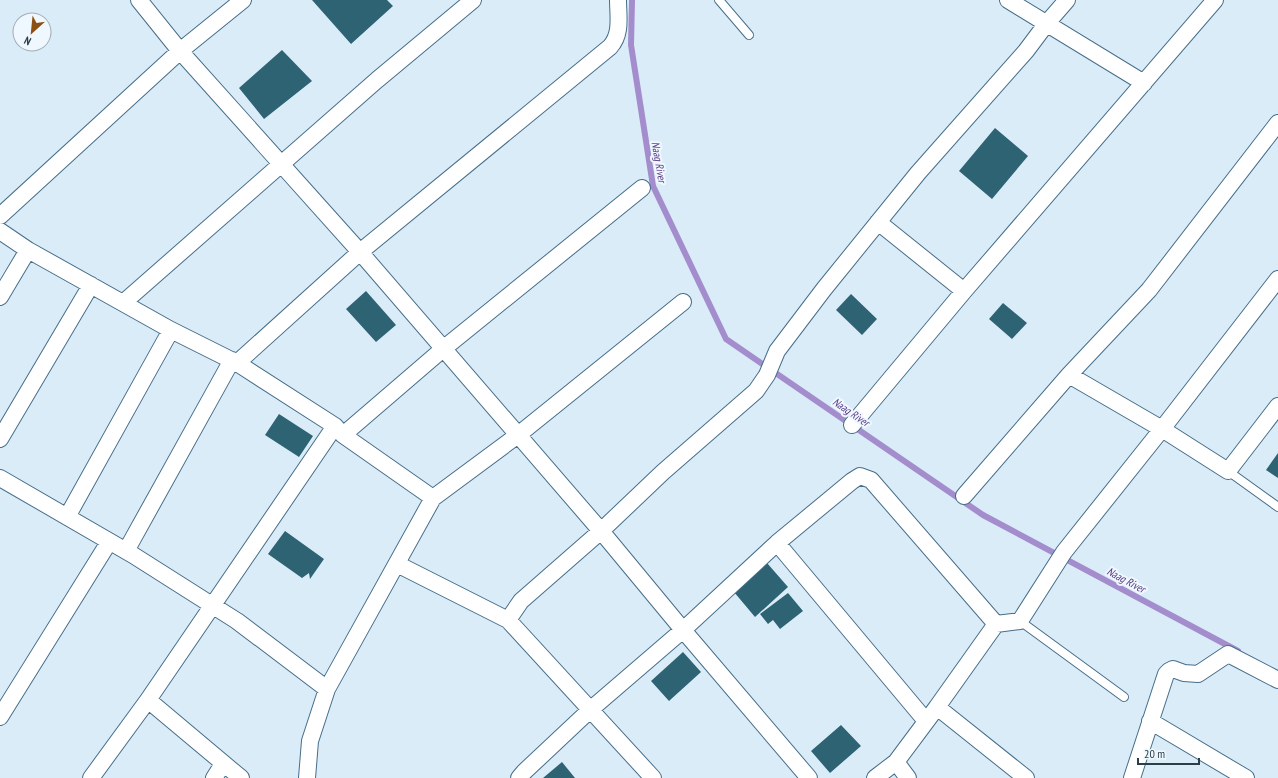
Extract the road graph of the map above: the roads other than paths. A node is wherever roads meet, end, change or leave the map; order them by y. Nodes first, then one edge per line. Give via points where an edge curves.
1 (139, 0) edge
2 (243, 0) edge
3 (473, 0) edge
4 (618, 0) edge
5 (719, 0) edge
6 (1008, 0) edge
7 (1067, 0) edge
8 (1215, 0) edge
9 (1047, 23) junction
10 (749, 35) dead end
11 (180, 51) junction
12 (1144, 83) junction
13 (1278, 123) edge
14 (281, 164) junction
15 (642, 188) dead end
16 (0, 216) edge
17 (878, 222) junction
18 (0, 230) edge
19 (28, 250) junction
20 (360, 252) junction
21 (1278, 279) edge
22 (91, 285) junction
23 (964, 291) junction
24 (0, 297) edge
25 (123, 302) junction
26 (683, 302) dead end
27 (171, 330) junction
28 (443, 349) junction
29 (234, 362) junction
30 (1069, 375) junction
31 (1278, 406) edge
32 (852, 424) dead end
33 (1162, 429) junction
34 (339, 431) junction
35 (518, 435) junction
36 (0, 439) edge
37 (1228, 471) junction
38 (2, 483) edge
39 (964, 496) dead end
40 (433, 498) junction
41 (1278, 507) edge
42 (67, 517) junction
43 (601, 531) junction
44 (109, 542) junction
45 (777, 543) junction
46 (126, 551) junction
47 (397, 564) junction
48 (213, 606) junction
49 (508, 620) junction
50 (1020, 621) junction
51 (996, 624) junction
52 (683, 630) junction
53 (1278, 680) edge
54 (327, 689) junction
55 (1124, 697) dead end
56 (148, 700) junction
57 (937, 707) junction
58 (590, 710) junction
59 (0, 717) edge
60 (926, 721) junction
61 (1150, 721) junction
62 (896, 762) junction
63 (223, 764) junction
64 (91, 778) edge
65 (214, 778) edge
66 (241, 778) edge
67 (307, 778) edge
68 (519, 778) edge
69 (653, 778) edge
70 (808, 778) edge
71 (875, 778) edge
72 (908, 778) edge
73 (1026, 778) edge
74 (1132, 778) edge
75 (1246, 778) edge

1 - 11 street
2 - 11 street
3 - 14 street
4 - 20 street via 618,34 610,47
5 - 10 lane
6 - 9 street
7 - 9 street
8 - 12 street
9 - 12 street
9 - 17 street via 1026,51
11 - 14 street
11 - 16 street
12 - 23 street
13 - 30 street via 1149,290
14 - 20 street
14 - 25 street
15 - 28 street
17 - 23 street
17 - 43 street via 777,351 767,375 756,391 663,472
18 - 19 street
19 - 22 street
19 - 24 street
20 - 28 street
20 - 29 street
21 - 33 street
22 - 25 street
22 - 36 street
23 - 32 street
25 - 27 street
26 - 35 street
27 - 29 street
27 - 42 street
28 - 34 street
28 - 35 street
29 - 34 street
29 - 46 street
30 - 33 street
30 - 39 street
31 - 37 street
33 - 37 street
33 - 50 street via 1064,552
34 - 40 street
34 - 48 street
35 - 40 street
35 - 43 street
37 - 41 lane
38 - 42 street
40 - 47 street
42 - 44 street
43 - 49 street via 521,601
43 - 52 street
44 - 46 street
44 - 59 street
45 - 51 street via 852,481 860,476 866,477
45 - 52 street
45 - 60 street
46 - 48 street
47 - 49 street
47 - 54 street
48 - 54 street
48 - 56 street
49 - 58 street
50 - 51 street
50 - 55 lane
51 - 57 street
52 - 58 street
52 - 70 street
53 - 61 street via 1228,654 1198,674 1169,670
54 - 67 street via 310,741
56 - 63 street
56 - 64 street
57 - 60 street
57 - 73 street
58 - 68 street
58 - 69 street
60 - 62 street
61 - 74 street
61 - 75 street
62 - 71 street
62 - 72 street
63 - 65 street
63 - 66 street

